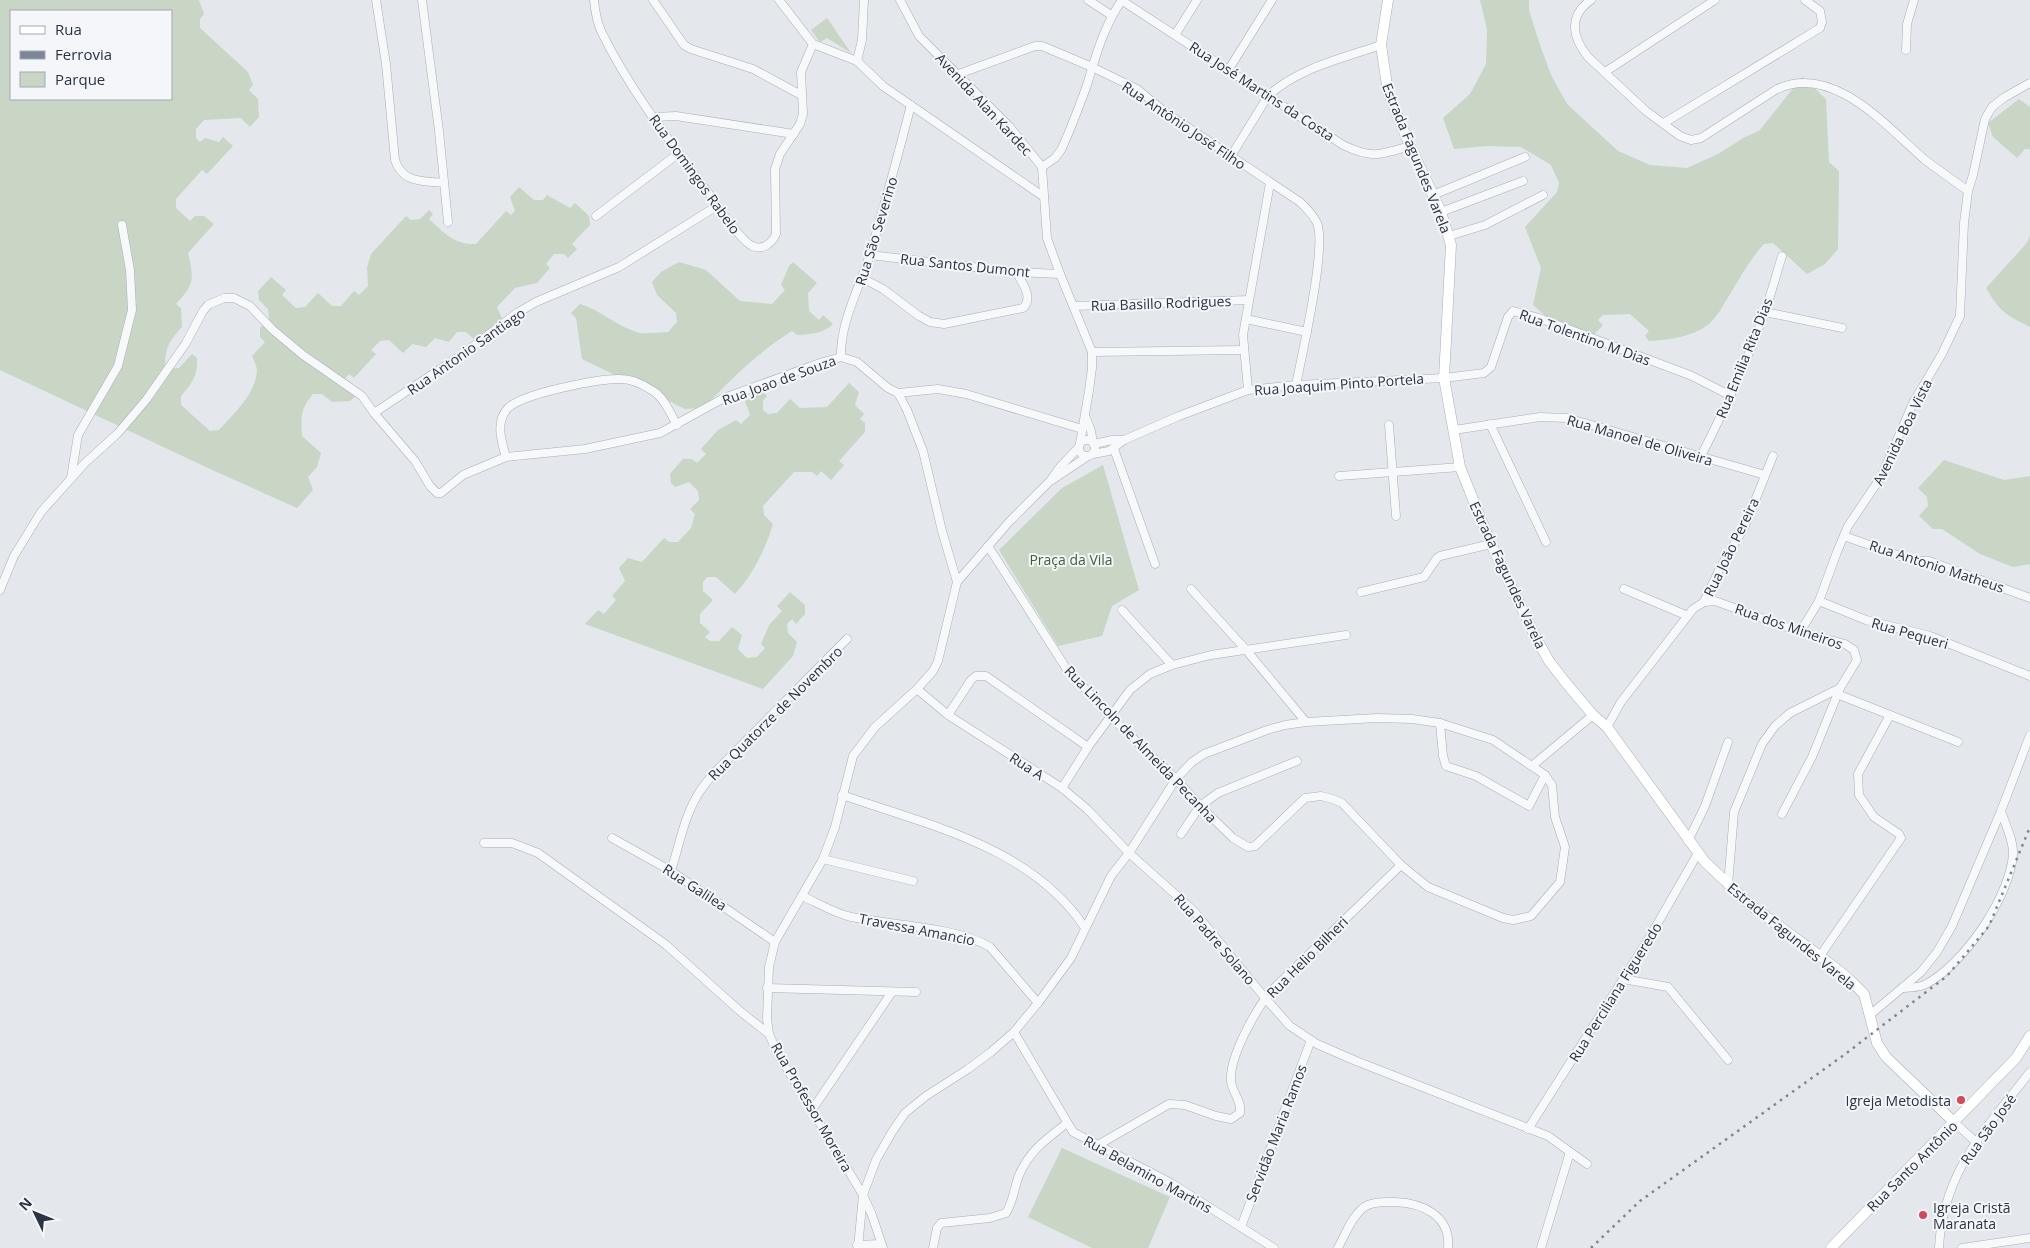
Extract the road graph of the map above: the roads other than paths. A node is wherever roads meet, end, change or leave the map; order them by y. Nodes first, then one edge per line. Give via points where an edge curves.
1 (376, 0) edge
2 (422, 0) edge
3 (594, 0) edge
4 (653, 0) edge
5 (779, 0) edge
6 (864, 0) edge
7 (900, 0) edge
8 (1088, 0) edge
9 (1122, 0) edge
10 (1197, 0) edge
11 (1272, 0) edge
12 (1388, 0) edge
13 (1591, 0) edge
14 (1715, 0) edge
15 (1805, 0) edge
16 (1914, 0) edge
17 (1111, 15) junction
18 (1175, 35) junction
19 (813, 44) junction
20 (1381, 45) junction
21 (1906, 50) dead end
22 (857, 61) junction
23 (1092, 67) junction
24 (1229, 69) junction
25 (1605, 72) junction
26 (956, 75) junction
27 (2030, 83) edge
28 (801, 95) junction
29 (1268, 96) junction
30 (911, 106) junction
31 (654, 117) junction
32 (1664, 123) junction
33 (794, 134) junction
34 (1410, 146) junction
35 (679, 153) junction
36 (1231, 156) junction
37 (1524, 157) dead end
38 (1042, 167) junction
39 (1523, 181) dead end
40 (443, 183) junction
41 (1270, 183) junction
42 (1968, 190) junction
43 (1433, 195) junction
44 (1543, 195) dead end
45 (1044, 197) junction
46 (717, 206) junction
47 (1441, 212) junction
48 (596, 216) dead end
49 (448, 222) dead end
50 (122, 225) dead end
51 (1449, 236) junction
52 (870, 254) junction
53 (1782, 256) dead end
54 (1016, 272) junction
55 (1060, 274) junction
56 (862, 278) junction
57 (1249, 300) junction
58 (1074, 306) junction
59 (1765, 312) junction
60 (1246, 319) junction
61 (1842, 328) dead end
62 (1307, 332) junction
63 (1243, 350) junction
64 (1092, 352) junction
65 (841, 357) junction
66 (1444, 378) junction
67 (1296, 385) junction
68 (1248, 390) junction
69 (898, 393) junction
70 (1731, 396) junction
71 (374, 413) junction
72 (1086, 418) junction
73 (1490, 424) junction
74 (677, 425) junction
75 (1389, 425) dead end
76 (1082, 429) junction
77 (1454, 430) junction
78 (1124, 440) junction
79 (1093, 444) junction
80 (1079, 445) junction
81 (1114, 449) junction
82 (1090, 455) junction
83 (1772, 456) dead end
84 (506, 457) junction
85 (1700, 458) junction
86 (1460, 467) junction
87 (1394, 472) junction
88 (1765, 475) junction
89 (1339, 476) dead end
90 (71, 478) junction
91 (1050, 481) junction
92 (1396, 516) dead end
93 (1844, 536) junction
94 (1546, 542) dead end
95 (1491, 544) junction
96 (988, 546) junction
97 (1155, 564) dead end
98 (957, 582) junction
99 (1191, 589) dead end
100 (1624, 589) dead end
101 (0, 590) edge
102 (1360, 592) dead end
103 (2030, 598) edge
104 (1819, 600) junction
105 (1704, 602) junction
106 (1122, 610) dead end
107 (1688, 616) junction
108 (1800, 632) junction
109 (1346, 635) dead end
110 (847, 640) dead end
111 (1247, 651) junction
112 (1172, 665) junction
113 (2030, 676) edge
114 (918, 689) junction
115 (1839, 691) junction
116 (948, 715) junction
117 (1593, 715) junction
118 (1890, 715) junction
119 (1110, 716) junction
120 (1306, 722) junction
121 (1440, 723) junction
122 (1607, 727) junction
123 (2030, 735) edge
124 (1728, 742) dead end
125 (1958, 742) dead end
126 (1088, 747) junction
127 (1297, 761) dead end
128 (1532, 765) junction
129 (1545, 775) junction
130 (1176, 779) junction
131 (1062, 788) junction
132 (842, 795) junction
133 (1200, 806) junction
134 (2001, 811) junction
135 (1782, 814) dead end
136 (1181, 834) dead end
137 (612, 838) dead end
138 (1688, 841) junction
139 (484, 843) dead end
140 (1129, 853) junction
141 (1698, 853) junction
142 (823, 859) junction
143 (1401, 865) junction
144 (671, 870) junction
145 (913, 881) dead end
146 (1728, 885) junction
147 (802, 896) junction
148 (1085, 928) junction
149 (775, 942) junction
150 (1820, 956) junction
151 (1623, 979) junction
152 (767, 988) junction
153 (1904, 988) junction
154 (892, 992) junction
155 (916, 992) dead end
156 (1265, 998) junction
157 (1038, 1003) junction
158 (1871, 1014) junction
159 (1014, 1032) junction
160 (769, 1034) junction
161 (2030, 1036) edge
162 (1311, 1040) junction
163 (1728, 1060) dead end
164 (2030, 1072) edge
165 (812, 1110) junction
166 (1067, 1123) junction
167 (1955, 1123) junction
168 (1528, 1129) junction
169 (1976, 1142) junction
170 (1098, 1145) junction
171 (1570, 1152) junction
172 (1587, 1164) dead end
173 (863, 1195) junction
174 (1241, 1227) junction
175 (2030, 1238) edge
176 (881, 1246) edge
177 (858, 1247) edge
178 (933, 1248) edge
179 (1274, 1248) edge
180 (1338, 1248) edge
181 (1448, 1248) edge
182 (1541, 1248) edge
183 (1831, 1248) edge
184 (1939, 1248) edge
185 (1962, 1248) edge

1 - 40 street via 397,167 408,178
2 - 40 street
3 - 31 street, Rua Domingos Rabelo via 600,31
4 - 28 street via 684,45 753,69
5 - 19 street
6 - 22 street via 862,40
7 - 26 street, Avenida Alan Kardec via 919,36
8 - 17 street
9 - 17 street
9 - 18 street, Rua José Martins da Costa
10 - 18 street
11 - 24 street
12 - 20 street, Estrada Fagundes Varela
13 - 25 street via 1578,11 1575,29 1582,49
14 - 25 street
15 - 32 street via 1817,7 1822,16 1821,25 1812,34
16 - 21 street
17 - 23 street
18 - 24 street, Rua José Martins da Costa
19 - 22 street
19 - 28 street, Rua Domingos Rabelo via 800,72
20 - 29 street via 1308,71
20 - 34 street, Estrada Fagundes Varela via 1388,92
22 - 30 street via 883,86
23 - 26 street, Rua Antônio José Filho via 1038,46
23 - 36 street, Rua Antônio José Filho via 1137,90
23 - 38 street via 1061,150
24 - 29 street, Rua José Martins da Costa
25 - 32 street via 1646,111
26 - 38 street, Avenida Alan Kardec via 1009,126
27 - 42 street, Avenida Boa Vista via 1992,107 1985,119
28 - 33 street, Rua Domingos Rabelo via 803,114
29 - 34 street, Rua José Martins da Costa via 1358,152 1380,155
29 - 36 street
30 - 45 street
30 - 52 street, Rua São Severino
31 - 33 street via 676,116
31 - 35 street, Rua Domingos Rabelo
32 - 42 street via 1680,136 1691,140 1702,138 1777,89 1788,84 1815,82 1870,111 1926,160
33 - 46 street, Rua Domingos Rabelo via 780,154 775,170 776,234 773,241 767,246 753,247 743,240
34 - 43 street, Estrada Fagundes Varela
35 - 46 street, Rua Domingos Rabelo
35 - 48 street
36 - 41 street, Rua Antônio José Filho
37 - 43 street
38 - 45 street, Avenida Alan Kardec
39 - 47 street
40 - 49 street
41 - 57 street
41 - 62 street, Rua Antônio José Filho via 1300,202 1317,223 1319,251
42 - 93 street, Avenida Boa Vista via 1960,316 1913,403 1881,477
43 - 47 street, Estrada Fagundes Varela
44 - 51 street via 1485,224
45 - 55 street, Avenida Alan Kardec via 1048,238
46 - 71 street, Rua Antonio Santiago via 618,267 517,313 420,384
47 - 51 street, Estrada Fagundes Varela
50 - 90 street via 130,270 132,310 118,366 78,434
51 - 66 street, Estrada Fagundes Varela via 1451,260
52 - 54 street, Rua Santos Dumont
52 - 56 street, Rua São Severino
53 - 59 street, Rua Emilia Rita Dias
54 - 55 street, Rua Santos Dumont
54 - 56 street via 1028,299 1023,308 944,324 918,316 883,289
55 - 58 street, Avenida Alan Kardec
56 - 65 street, Rua São Severino via 842,334
57 - 58 street, Rua Basillo Rodrigues
57 - 60 street
58 - 64 street, Avenida Alan Kardec
59 - 61 street
59 - 70 street, Rua Emilia Rita Dias
60 - 62 street
60 - 63 street
62 - 67 street, Rua Antônio José Filho
63 - 64 street
63 - 68 street
64 - 72 street, Avenida Alan Kardec
65 - 69 street, Rua Joao de Souza via 857,362
65 - 74 street, Rua Joao de Souza via 724,398
66 - 67 street, Rua Joaquim Pinto Portela
66 - 70 street, Rua Tolentino M Dias via 1488,371 1513,311 1692,376
66 - 77 street, Estrada Fagundes Varela
67 - 68 street, Rua Joaquim Pinto Portela
68 - 78 street, Rua Joaquim Pinto Portela
69 - 76 street via 938,389 966,394
69 - 98 street, Rua Joao de Souza via 923,451
70 - 85 street, Rua Emilia Rita Dias
71 - 84 street, Rua Joao de Souza via 415,461 437,493 463,475
71 - 90 street via 362,396 303,355 250,306 234,298 224,298 208,305 146,400 118,433
72 - 76 street
72 - 79 street
73 - 77 street, Rua Manoel de Oliveira
73 - 85 street, Rua Manoel de Oliveira via 1540,417 1567,418
73 - 94 street
74 - 84 street, Rua Joao de Souza via 624,442
74 - 84 street via 658,394 635,382 612,379 574,385 524,399 507,410 501,424
75 - 87 street
76 - 80 street
77 - 86 street, Estrada Fagundes Varela
78 - 79 street, Rua Joaquim Pinto Portela
78 - 81 street, Rua Joaquim Pinto Portela
79 - 80 street, Rua Joaquim Pinto Portela via 1088,440
79 - 82 street
80 - 82 street via 1080,453
80 - 91 street, Rua Professor Moreira
81 - 82 street, Rua Joaquim Pinto Portela
81 - 97 street
82 - 91 street, Rua Professor Moreira
83 - 88 street, Rua João Pereira
85 - 88 street, Rua Manoel de Oliveira
86 - 87 street
86 - 95 street, Estrada Fagundes Varela
87 - 89 street
87 - 92 street
88 - 105 street, Rua João Pereira via 1744,528
90 - 101 street via 41,512 14,556
91 - 96 street, Rua Professor Moreira
93 - 103 street, Rua Antonio Matheus via 1914,561 1929,561
93 - 104 street, Avenida Boa Vista
95 - 102 street via 1440,556 1424,577
95 - 117 street, Estrada Fagundes Varela via 1549,661
96 - 98 street, Rua Professor Moreira
96 - 119 street, Rua Lincoln de Almeida Pecanha via 1066,668
98 - 114 street, Rua Professor Moreira via 938,661
99 - 111 street
100 - 107 street
104 - 108 street, Avenida Boa Vista
104 - 113 street, Rua Pequeri via 1866,620 1930,636
105 - 107 street, Rua João Pereira
105 - 108 street, Rua dos Mineiros via 1715,601
106 - 112 street
107 - 122 street, Rua João Pereira via 1621,702
108 - 115 street, Rua dos Mineiros via 1845,644 1854,650 1857,660
109 - 111 street
110 - 144 street, Rua Quatorze de Novembro via 705,784 689,814
111 - 112 street via 1211,655
111 - 120 street
112 - 119 street via 1150,674 1130,690
114 - 116 street, Rua A
114 - 132 street, Rua Professor Moreira via 875,727 860,745 848,768
115 - 118 street
115 - 135 street via 1812,757
115 - 146 street via 1790,713 1762,744 1734,812
116 - 126 street via 970,680 986,676
116 - 131 street, Rua A
117 - 122 street, Estrada Fagundes Varela
117 - 128 street
118 - 125 street
118 - 150 street via 1858,774 1860,795 1874,816 1901,838
119 - 126 street
119 - 130 street, Rua Lincoln de Almeida Pecanha
120 - 121 street via 1377,718
120 - 130 street via 1268,730 1214,750 1192,762
121 - 128 street via 1493,740
121 - 129 street via 1446,766 1476,776 1529,806
122 - 138 street, Estrada Fagundes Varela
123 - 134 street
124 - 138 street via 1705,806
126 - 131 street
127 - 133 street via 1235,785
128 - 129 street
129 - 143 street via 1552,785 1555,817 1565,847 1564,867 1560,882 1531,916 1513,920 1503,918 1428,887
130 - 133 street, Rua Lincoln de Almeida Pecanha
130 - 140 street
131 - 140 street, Rua A
132 - 142 street, Rua Professor Moreira
132 - 148 street via 982,844 1048,886 1068,904
133 - 136 street
133 - 143 street, Rua Lincoln de Almeida Pecanha via 1232,838 1252,847 1305,798 1321,796 1342,803
134 - 153 street via 1952,926 1937,952
134 - 153 street via 2013,852 2010,872 1993,909 1943,974 1924,986
137 - 144 street, Rua Galilea
138 - 141 street, Estrada Fagundes Varela
139 - 160 street via 512,843 538,853 665,944
140 - 148 street via 1111,876
140 - 156 street, Rua Padre Solano via 1194,911
141 - 146 street, Estrada Fagundes Varela
141 - 151 street, Rua Perciliana Figueredo
142 - 145 street
142 - 147 street, Rua Professor Moreira
143 - 156 street, Rua Helio Bilheri
144 - 149 street, Rua Galilea
146 - 150 street, Estrada Fagundes Varela
147 - 149 street, Rua Professor Moreira
147 - 157 street, Travessa Amancio via 849,916 983,942
148 - 157 street via 1071,958
149 - 152 street, Rua Professor Moreira
150 - 158 street, Estrada Fagundes Varela via 1864,994
151 - 163 street via 1668,987
151 - 168 street, Rua Perciliana Figueredo
152 - 154 street
152 - 160 street, Rua Professor Moreira
153 - 158 street
154 - 155 street
154 - 165 street
156 - 162 street, Rua Padre Solano via 1290,1026
156 - 170 street, Rua Helio Bilheri via 1256,1010 1232,1068 1231,1082 1242,1104 1240,1113 1231,1119 1185,1105 1168,1104
157 - 159 street
158 - 167 street, Estrada Fagundes Varela via 1877,1043 1886,1057
159 - 166 street, Rua Belamino Martins
159 - 173 street via 905,1113 876,1160
160 - 165 street, Rua Professor Moreira
161 - 167 street, Rua Santo Antônio via 2016,1058
162 - 168 street, Rua Padre Solano
162 - 174 street, Servidão Maria Ramos
164 - 169 street, Rua São José
165 - 173 street, Rua Professor Moreira
166 - 170 street, Rua Belamino Martins via 1073,1132
166 - 178 street via 1031,1153 1019,1175 1006,1213 998,1217 941,1223
167 - 169 street
167 - 183 street, Rua Santo Antônio
168 - 171 street, Rua Padre Solano via 1548,1136
169 - 184 street, Rua São José via 1959,1168 1951,1189 1940,1230
170 - 174 street, Rua Belamino Martins via 1171,1183
171 - 172 street, Rua Padre Solano
171 - 182 street
173 - 176 street, Rua Professor Moreira
173 - 177 street
174 - 179 street, Rua Belamino Martins
175 - 185 street
176 - 177 street
180 - 181 street via 1357,1215 1367,1205 1382,1202 1411,1203 1428,1209 1443,1223 1449,1236

